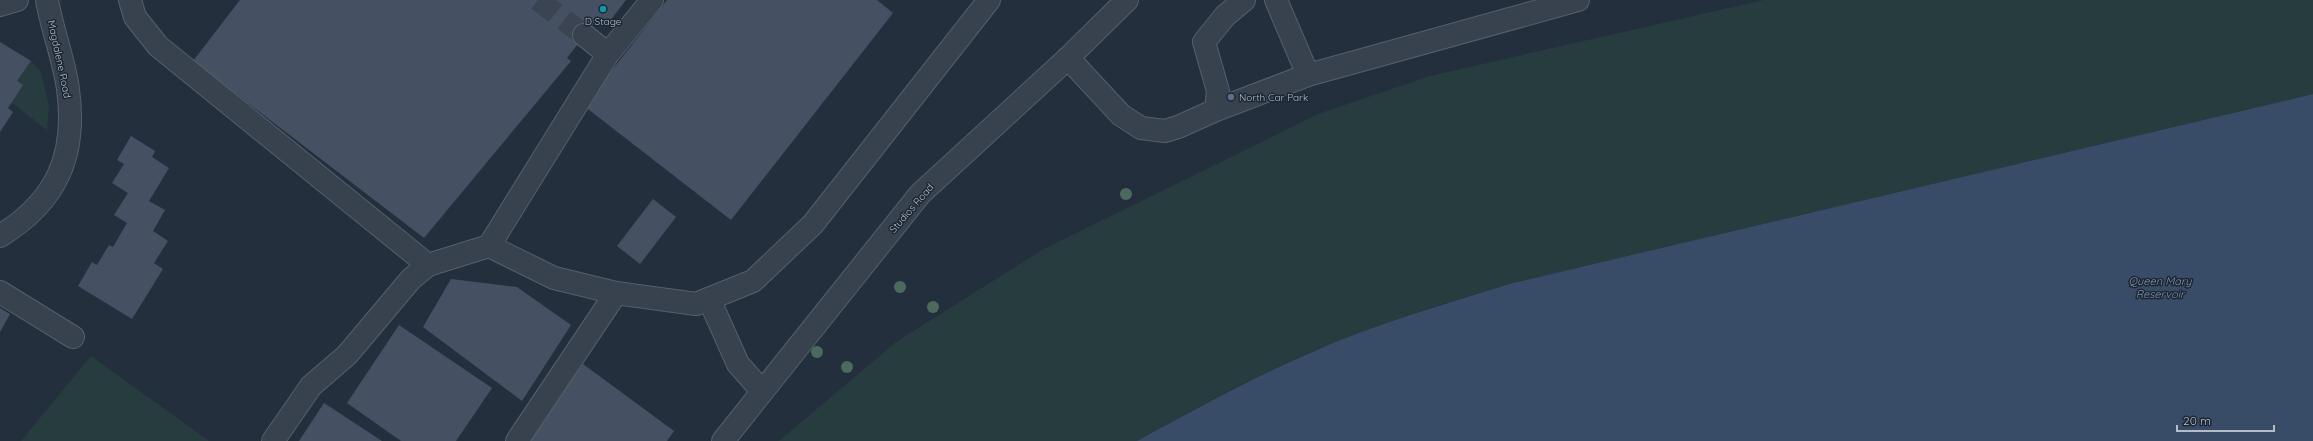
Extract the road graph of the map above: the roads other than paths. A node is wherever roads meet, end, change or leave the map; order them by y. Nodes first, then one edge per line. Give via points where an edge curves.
1 (17, 0) edge
2 (47, 0) edge
3 (130, 0) edge
4 (652, 0) edge
5 (989, 0) edge
6 (1127, 0) edge
7 (1244, 0) edge
8 (1276, 0) edge
9 (1578, 0) edge
10 (0, 5) edge
11 (584, 35) tunnel mouth
12 (608, 54) junction
13 (1068, 58) junction
14 (1308, 75) junction
15 (1216, 110) junction
16 (0, 236) edge
17 (489, 246) junction
18 (428, 265) junction
19 (0, 292) edge
20 (616, 292) junction
21 (710, 299) junction
22 (73, 336) dead end
23 (762, 391) junction
24 (273, 441) edge
25 (517, 441) edge
26 (723, 441) edge

1 - 10 street
2 - 16 street, Magdalene Road via 68,88 71,122 67,147 52,188 21,223
3 - 18 street via 135,17 158,46
4 - 12 street
5 - 21 street via 814,224 753,281
6 - 13 street, Studios Road
7 - 15 street via 1225,16 1204,42 1218,92
8 - 14 street
9 - 14 street
11 - 12 street
12 - 17 street
13 - 15 street via 1121,115 1141,128 1165,131
13 - 23 street, Studios Road via 920,194
14 - 15 street
17 - 18 street
17 - 20 street via 554,278
18 - 24 street via 411,279 347,355 312,386
19 - 22 street
20 - 21 street via 696,304
20 - 25 street
21 - 23 street via 738,364
23 - 26 street, Studios Road

